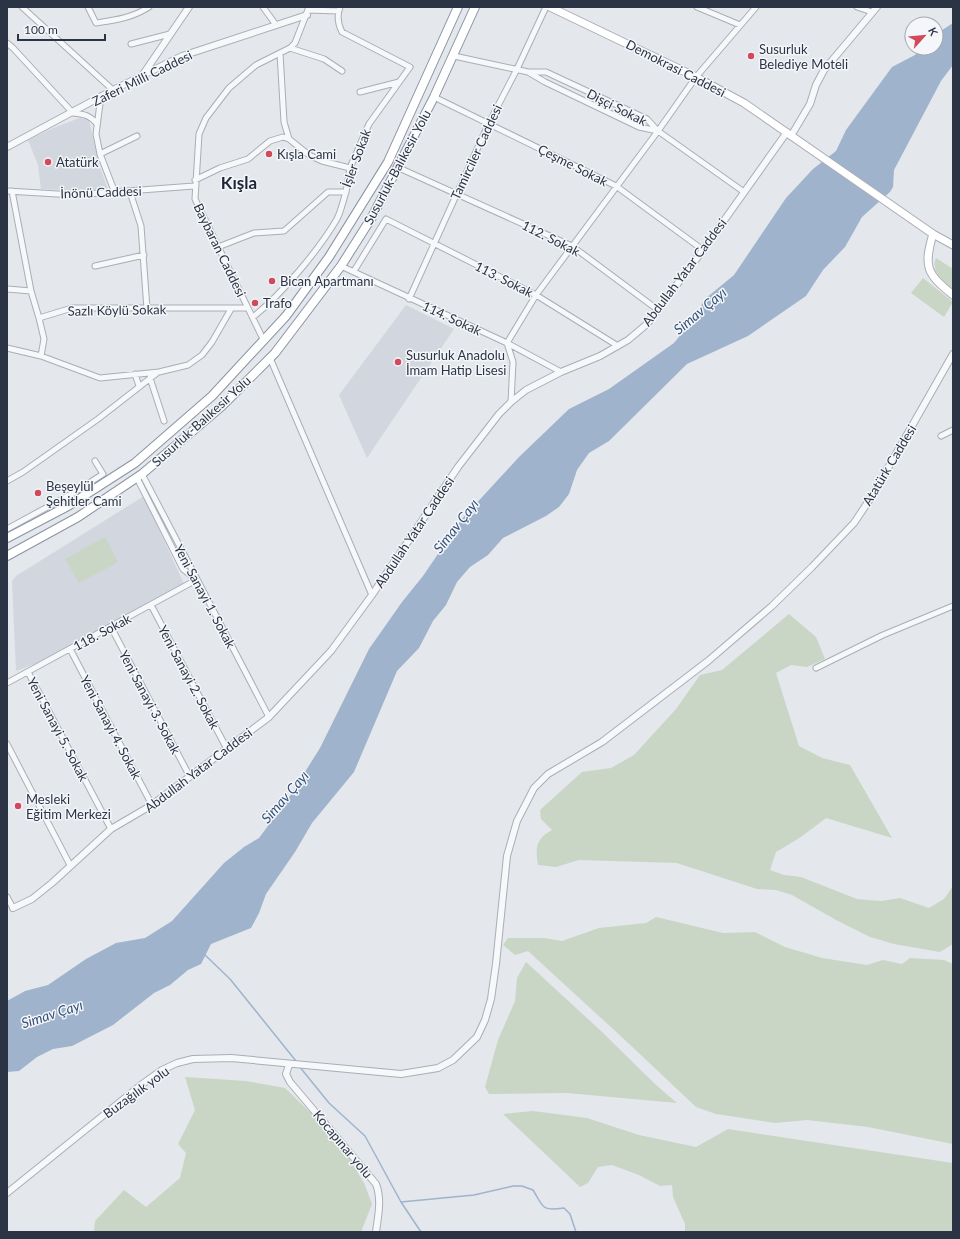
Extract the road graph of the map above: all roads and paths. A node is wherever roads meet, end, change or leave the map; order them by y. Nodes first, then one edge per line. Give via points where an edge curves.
1 (22, 7) edge
2 (88, 7) edge
3 (149, 7) edge
4 (189, 7) edge
5 (263, 7) edge
6 (458, 7) edge
7 (476, 7) edge
8 (546, 7) edge
9 (550, 7) edge
10 (697, 7) edge
11 (756, 7) edge
12 (857, 7) edge
13 (340, 9) edge
14 (307, 10) edge
15 (874, 10) edge
16 (276, 25) junction
17 (740, 25) junction
18 (170, 34) junction
19 (7, 43) edge
20 (131, 44) dead end
21 (290, 48) junction
22 (280, 53) junction
23 (454, 56) junction
24 (516, 69) junction
25 (342, 71) dead end
26 (528, 72) junction
27 (143, 74) junction
28 (696, 77) junction
29 (399, 82) junction
30 (113, 90) junction
31 (360, 92) dead end
32 (101, 96) junction
33 (434, 97) junction
34 (72, 113) junction
35 (488, 123) junction
36 (97, 124) junction
37 (658, 131) junction
38 (137, 136) dead end
39 (791, 136) junction
40 (290, 140) junction
41 (7, 147) edge
42 (100, 154) junction
43 (350, 168) junction
44 (399, 168) junction
45 (195, 180) junction
46 (194, 186) junction
47 (616, 186) junction
48 (9, 191) edge
49 (130, 192) junction
50 (346, 192) junction
51 (744, 192) junction
52 (115, 193) junction
53 (457, 194) junction
54 (933, 234) junction
55 (435, 243) junction
56 (953, 245) edge
57 (572, 246) junction
58 (218, 247) junction
59 (703, 250) junction
60 (144, 255) junction
61 (95, 266) dead end
62 (342, 266) junction
63 (354, 271) junction
64 (7, 288) edge
65 (31, 291) junction
66 (536, 295) junction
67 (953, 295) edge
68 (410, 299) junction
69 (248, 308) junction
70 (148, 309) junction
71 (231, 309) junction
72 (658, 310) junction
73 (252, 317) junction
74 (39, 318) junction
75 (264, 341) junction
76 (507, 343) junction
77 (618, 346) junction
78 (7, 348) edge
79 (41, 356) junction
80 (270, 358) junction
81 (952, 359) edge
82 (159, 372) junction
83 (561, 372) junction
84 (135, 374) junction
85 (150, 378) junction
86 (139, 386) junction
87 (511, 402) junction
88 (164, 421) dead end
89 (953, 430) edge
90 (941, 436) dead end
91 (95, 461) dead end
92 (139, 476) junction
93 (7, 481) edge
94 (7, 529) edge
95 (7, 538) edge
96 (7, 556) edge
97 (196, 580) junction
98 (372, 595) junction
99 (151, 605) junction
100 (953, 606) edge
101 (111, 627) junction
102 (70, 649) junction
103 (816, 668) dead end
104 (28, 672) junction
105 (7, 683) edge
106 (268, 717) junction
107 (7, 744) edge
108 (227, 749) junction
109 (190, 777) junction
110 (152, 806) junction
111 (111, 829) junction
112 (70, 865) junction
113 (7, 897) edge
114 (13, 908) joint
115 (289, 1065) junction
116 (317, 1067) joint
117 (7, 1193) edge
118 (376, 1232) edge

1 - 30 street
2 - 3 street via 96,23 124,19
4 - 18 street
5 - 16 street
6 - 75 highway, Susurluk-Balıkesir Yolu via 388,162 329,257 286,316
7 - 23 highway, Susurluk-Balıkesir Yolu
8 - 24 street, Tamirciler Caddesi
9 - 28 main road, Demokrasi Caddesi
10 - 17 street
11 - 17 street
12 - 15 street
13 - 14 street
13 - 29 street, İşler Sokak via 339,24 342,32 410,67
14 - 16 street, Zaferi Milli Caddesi
14 - 21 street via 295,43
15 - 39 street, Abdullah Yatar Caddesi via 824,70 810,104
16 - 27 street, Zaferi Milli Caddesi via 182,56
17 - 28 street
18 - 20 street
18 - 27 street
19 - 34 street
21 - 22 street, Baybaran Caddesi
21 - 25 street via 324,59
22 - 40 street via 284,122
22 - 45 street, Baybaran Caddesi via 256,65 229,88 206,118 198,134
23 - 24 street
23 - 33 highway, Susurluk-Balıkesir Yolu
24 - 26 street
24 - 35 street, Tamirciler Caddesi
26 - 37 street, Dişçi Sokak via 639,127
26 - 37 street, Dişçi Sokak via 546,72 647,120
27 - 30 street, Zaferi Milli Caddesi
28 - 37 street
28 - 39 main road, Demokrasi Caddesi via 744,103
29 - 31 street
29 - 43 street, İşler Sokak via 368,124
30 - 32 street, Zaferi Milli Caddesi
32 - 34 street, Zaferi Milli Caddesi
32 - 36 street
33 - 35 street, Çeşme Sokak
33 - 44 highway, Susurluk-Balıkesir Yolu
34 - 36 street via 92,117
34 - 41 street, Zaferi Milli Caddesi
35 - 47 street, Çeşme Sokak
35 - 53 street, Tamirciler Caddesi
36 - 42 street
37 - 47 street
37 - 51 street
38 - 42 street
39 - 51 street, Abdullah Yatar Caddesi
39 - 54 main road, Demokrasi Caddesi
40 - 43 street via 322,161
40 - 45 street via 283,137 270,141 248,160 220,168
42 - 52 street
43 - 50 street, İşler Sokak
44 - 53 street, 112. Sokak
44 - 62 highway, Susurluk-Balıkesir Yolu
45 - 46 street, Baybaran Caddesi
46 - 49 street, İnönü Caddesi
46 - 58 street, Baybaran Caddesi via 195,200
47 - 57 street
47 - 59 street, Çeşme Sokak
48 - 52 street, İnönü Caddesi via 74,195
48 - 65 street
49 - 52 street, İnönü Caddesi
49 - 60 street via 141,226
50 - 58 street, İşler Sokak via 328,192 284,231 254,233
50 - 73 street via 337,218 313,254 266,306
51 - 59 street, Abdullah Yatar Caddesi
53 - 55 street, Tamirciler Caddesi
53 - 57 street, 112. Sokak
54 - 56 main road, Demokrasi Caddesi
54 - 67 main road via 927,262 939,283
55 - 63 street, 113. Sokak via 386,220
55 - 66 street, 113. Sokak
55 - 68 street, Tamirciler Caddesi
57 - 66 street
57 - 72 street, 112. Sokak
58 - 69 street, Baybaran Caddesi
59 - 72 street, Abdullah Yatar Caddesi
60 - 61 street
60 - 70 street
62 - 63 street, 114. Sokak
62 - 80 highway, Susurluk-Balıkesir Yolu
63 - 68 street, 114. Sokak
64 - 65 street
65 - 74 street
66 - 76 street
66 - 77 street, 113. Sokak
68 - 76 street, 114. Sokak
69 - 71 street, Sazlı Köylü Sokak
69 - 73 street, Baybaran Caddesi
70 - 71 street, Sazlı Köylü Sokak
70 - 74 street, Sazlı Köylü Sokak via 72,308
71 - 82 street via 202,355 188,365
72 - 77 street, Abdullah Yatar Caddesi via 647,324
73 - 75 street, Baybaran Caddesi
74 - 79 street via 44,340
75 - 95 highway, Susurluk-Balıkesir Yolu via 212,396 135,463 68,506
76 - 83 street, 114. Sokak
76 - 87 street via 513,362
77 - 83 street, Abdullah Yatar Caddesi
78 - 79 street
79 - 84 street via 100,378
80 - 92 highway, Susurluk-Balıkesir Yolu via 222,406
80 - 98 street
81 - 116 street, Atatürk Caddesi via 872,496 854,522 812,567 772,606 708,661 602,742 548,774 534,788 517,821 507,856 491,999 477,1037 453,1060 438,1068 420,1072 401,1074
82 - 84 street
82 - 85 street
83 - 87 street, Abdullah Yatar Caddesi via 526,390
84 - 86 street
85 - 86 street
85 - 88 street
86 - 93 street via 98,419
87 - 98 street, Abdullah Yatar Caddesi via 458,467
89 - 90 street
91 - 94 street via 103,474
92 - 96 highway, Susurluk-Balıkesir Yolu via 78,517
92 - 97 street, Yeni Sanayi 1. Sokak via 183,568
97 - 99 street, 118. Sokak
97 - 106 street, Yeni Sanayi 1. Sokak
98 - 106 street, Abdullah Yatar Caddesi via 331,651
99 - 101 street, 118. Sokak
99 - 108 street, Yeni Sanayi 2. Sokak
100 - 103 street
101 - 102 street, 118. Sokak
101 - 109 street, Yeni Sanayi 3. Sokak
102 - 104 street, 118. Sokak
102 - 110 street, Yeni Sanayi 4. Sokak
104 - 105 street, 118. Sokak
104 - 111 street, Yeni Sanayi 5. Sokak
106 - 108 street, Abdullah Yatar Caddesi
107 - 112 street
108 - 109 street, Abdullah Yatar Caddesi
109 - 110 street, Abdullah Yatar Caddesi
110 - 111 street, Abdullah Yatar Caddesi
111 - 112 street, Abdullah Yatar Caddesi
112 - 114 street, Abdullah Yatar Caddesi via 32,899
113 - 114 street
115 - 116 street, Buzağılık yolu
115 - 117 street, Buzağılık yolu via 231,1058 193,1059 177,1063 141,1085
115 - 118 street, Kocapınar yolu via 286,1074 290,1082 376,1184 380,1194

